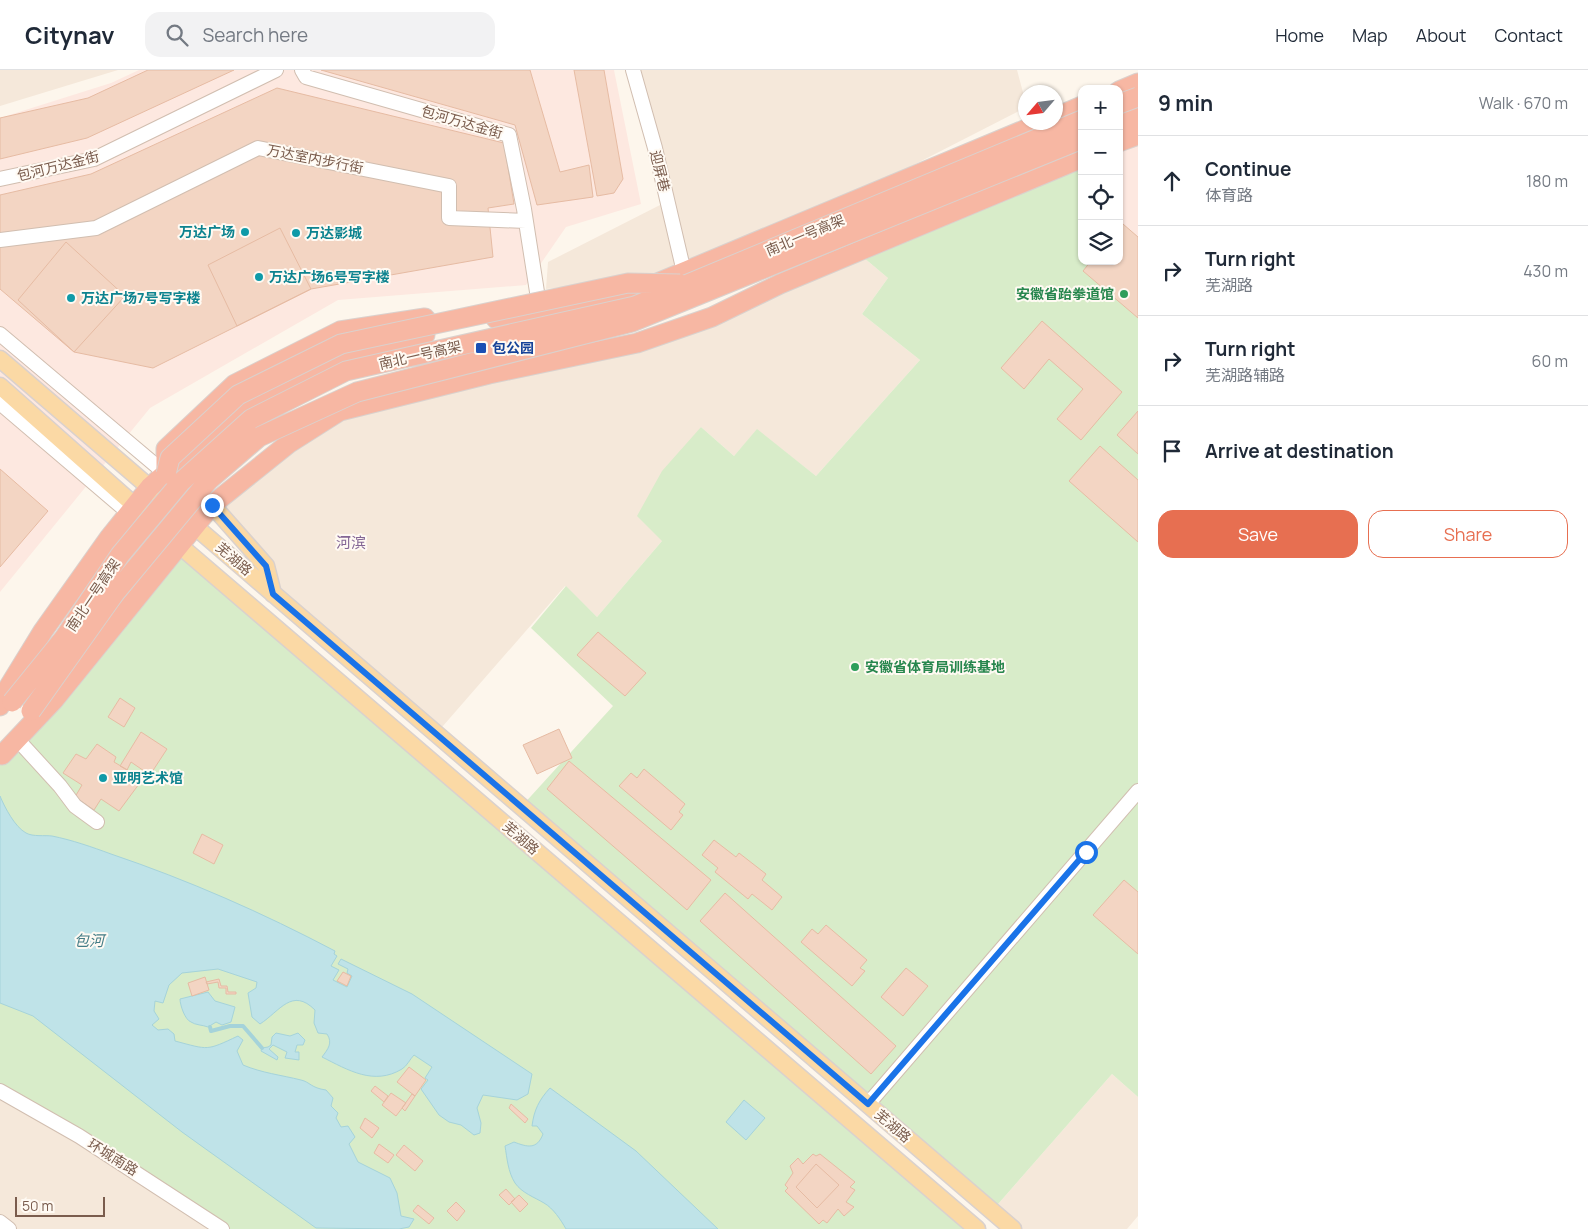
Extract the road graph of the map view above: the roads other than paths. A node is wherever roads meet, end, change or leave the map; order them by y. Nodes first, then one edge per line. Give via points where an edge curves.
1 (276, 70) edge
2 (302, 70) edge
3 (633, 70) edge
4 (1138, 83) edge
5 (1123, 89) edge
6 (1138, 96) edge
7 (1123, 102) edge
8 (1078, 108) edge
9 (1063, 114) edge
10 (1138, 116) edge
11 (1078, 122) edge
12 (1123, 122) edge
13 (1025, 130) edge
14 (1138, 135) edge
15 (1078, 141) edge
16 (1123, 141) edge
17 (1138, 143) edge
18 (1123, 149) edge
19 (1078, 160) edge
20 (1078, 168) edge
21 (0, 179) edge
22 (526, 222) junction
23 (0, 240) edge
24 (686, 278) junction
25 (780, 284) junction
26 (540, 313) junction
27 (0, 334) edge
28 (0, 359) edge
29 (0, 386) edge
30 (0, 403) edge
31 (166, 474) junction
32 (150, 487) junction
33 (212, 505) junction
34 (133, 509) junction
35 (195, 525) junction
36 (179, 544) junction
37 (273, 594) junction
38 (6, 704) edge
39 (0, 720) edge
40 (17, 739) junction
41 (1, 756) edge
42 (1138, 791) edge
43 (97, 822) dead end
44 (0, 1091) edge
45 (868, 1104) junction
46 (0, 1222) edge
47 (9, 1229) edge
48 (222, 1229) edge
49 (977, 1229) edge
50 (1013, 1229) edge

1 - 21 street, 包河万达金街 via 94,159
2 - 22 street, 包河万达金街 via 306,77 508,135
3 - 24 street, 迎屏巷
4 - 5 highway
6 - 7 highway, bridge
8 - 9 highway
10 - 12 highway
11 - 24 highway, 南北一号高架, bridge
13 - 24 highway
14 - 16 highway
15 - 41 highway, 南北一号高架, bridge via 632,322 357,392 260,437 209,480 121,586
17 - 18 highway
19 - 25 highway
20 - 25 highway via 842,266
22 - 23 street, 万达室内步行街 via 449,218 449,186 258,148 96,228
22 - 26 street, 包河万达金街
24 - 26 highway via 631,294
24 - 31 highway, bridge via 628,283 342,344 238,395 170,458
24 - 38 highway, 南北一号高架, bridge via 635,306 346,371 250,419 181,482 120,555 64,638
25 - 33 highway via 712,317 637,343 489,374 340,411 288,444
26 - 31 highway via 465,325 343,356 252,399
27 - 31 street
28 - 32 main road, 芜湖路
29 - 34 main road, 芜湖路
30 - 34 street
31 - 32 highway
32 - 34 highway
32 - 35 main road, 芜湖路
33 - 35 highway
33 - 37 main road via 266,566
34 - 36 main road, 芜湖路
34 - 38 highway via 43,631 8,688
35 - 36 highway
35 - 37 main road, 芜湖路
36 - 40 highway via 54,700
36 - 49 main road, 芜湖路
37 - 45 main road, 芜湖路
38 - 39 highway
40 - 41 highway
40 - 43 street via 75,806
42 - 45 street
44 - 48 street, 环城南路 via 79,1136
45 - 50 main road, 芜湖路
46 - 47 street

